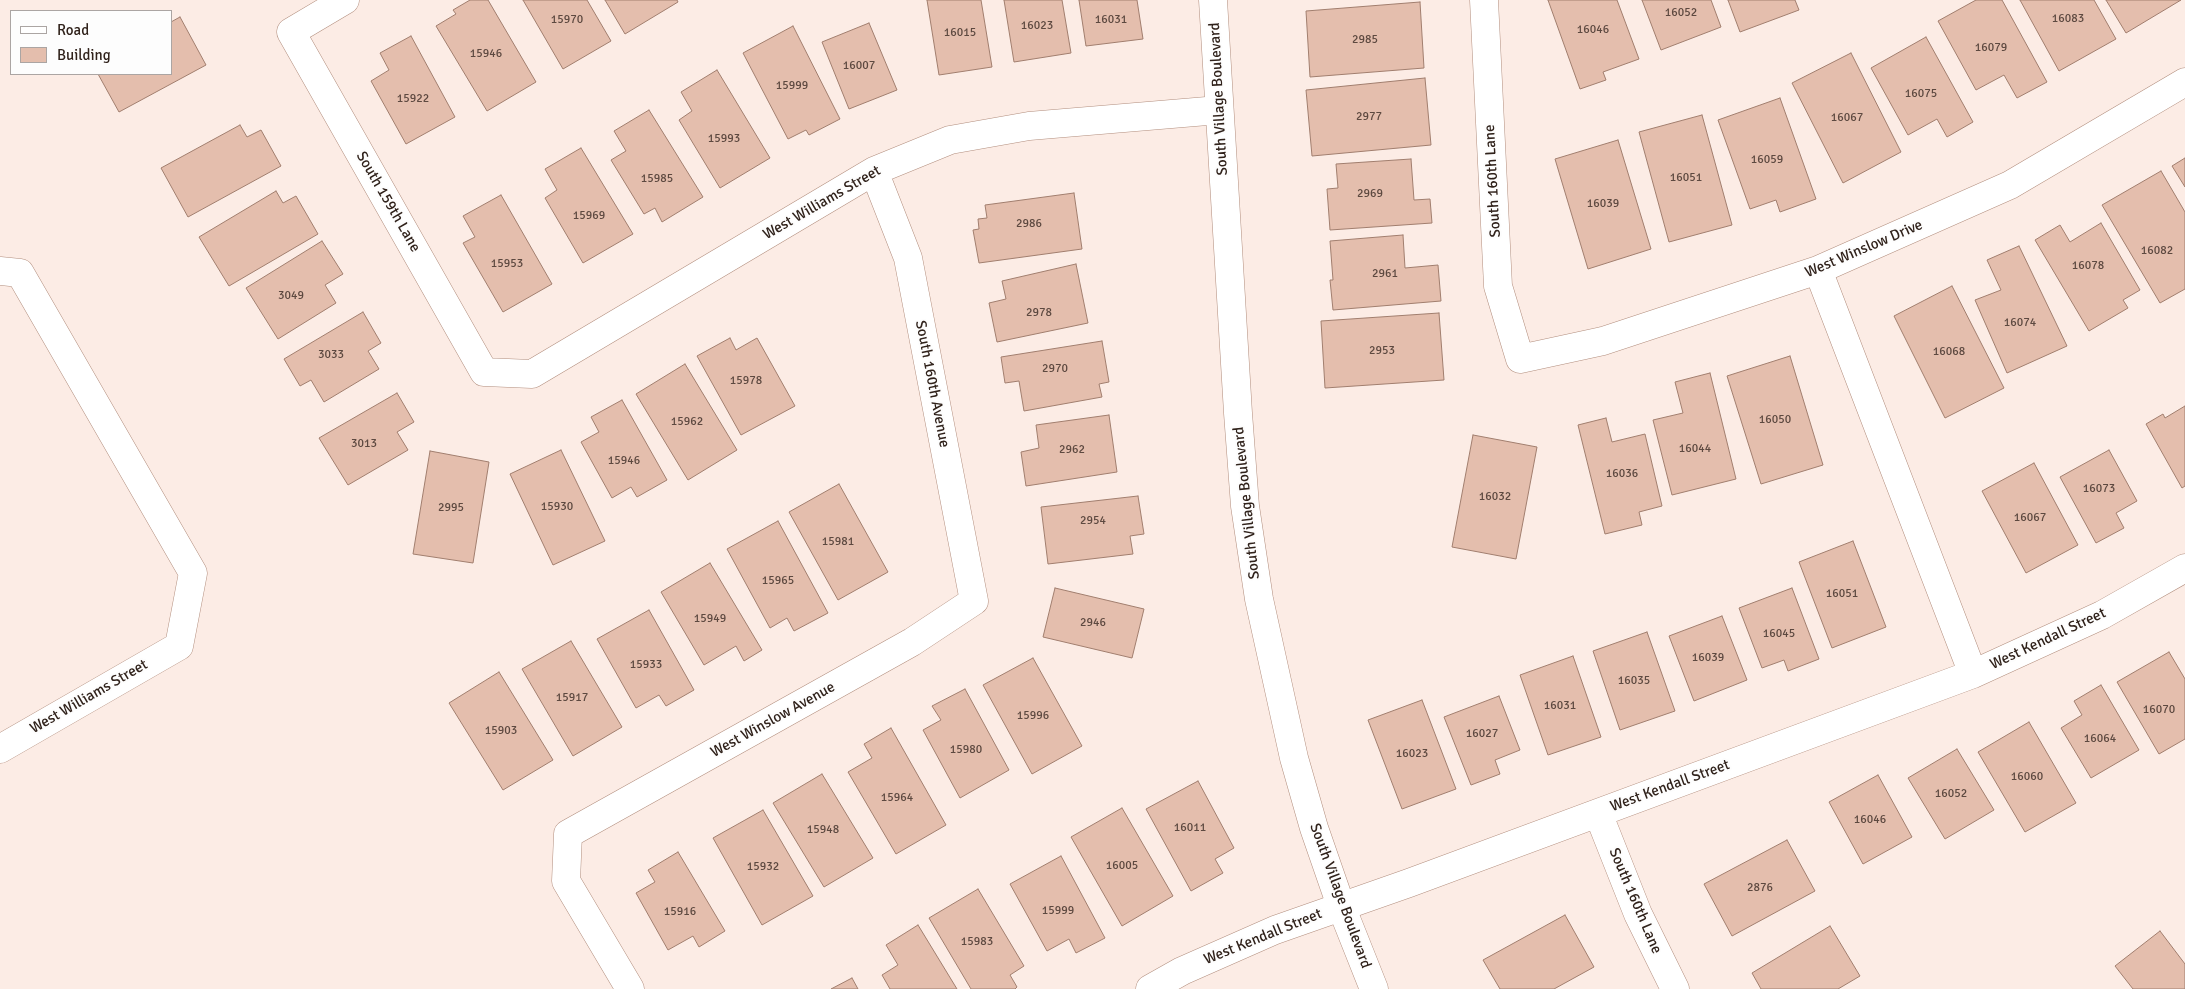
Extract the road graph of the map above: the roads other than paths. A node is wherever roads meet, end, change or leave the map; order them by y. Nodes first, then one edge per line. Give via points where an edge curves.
1 (345, 0) edge
2 (1213, 0) edge
3 (1484, 0) edge
4 (314, 8) edge
5 (2185, 82) edge
6 (1219, 110) junction
7 (874, 171) junction
8 (0, 270) edge
9 (1818, 270) junction
10 (1520, 358) joint
11 (484, 372) joint
12 (2185, 568) edge
13 (974, 601) joint
14 (1973, 674) junction
15 (0, 749) edge
16 (1598, 812) junction
17 (1341, 906) junction
18 (630, 989) edge
19 (1150, 989) edge
20 (1374, 989) edge
21 (1675, 989) edge

1 - 4 street
2 - 6 street, South Village Boulevard
3 - 10 street, South 160th Lane via 1498,286
4 - 11 street, South 159th Lane via 291,32
5 - 9 street, West Winslow Drive via 2010,185
6 - 7 street, West Williams Street via 1029,126 950,140
6 - 17 street, South Village Boulevard via 1245,506 1259,599 1294,758
7 - 11 street, West Williams Street via 532,374
7 - 13 street, South 160th Avenue via 908,258
8 - 15 street, West Williams Street via 20,273 193,573 178,646
9 - 10 street, West Winslow Drive via 1603,341
9 - 14 street
12 - 14 street, West Kendall Street via 2102,615
13 - 18 street, West Winslow Avenue via 912,642 568,834 566,881
14 - 16 street, West Kendall Street
16 - 17 street, West Kendall Street
16 - 21 street, South 160th Lane via 1638,914
17 - 19 street, West Kendall Street via 1276,930 1182,971
17 - 20 street, South Village Boulevard

